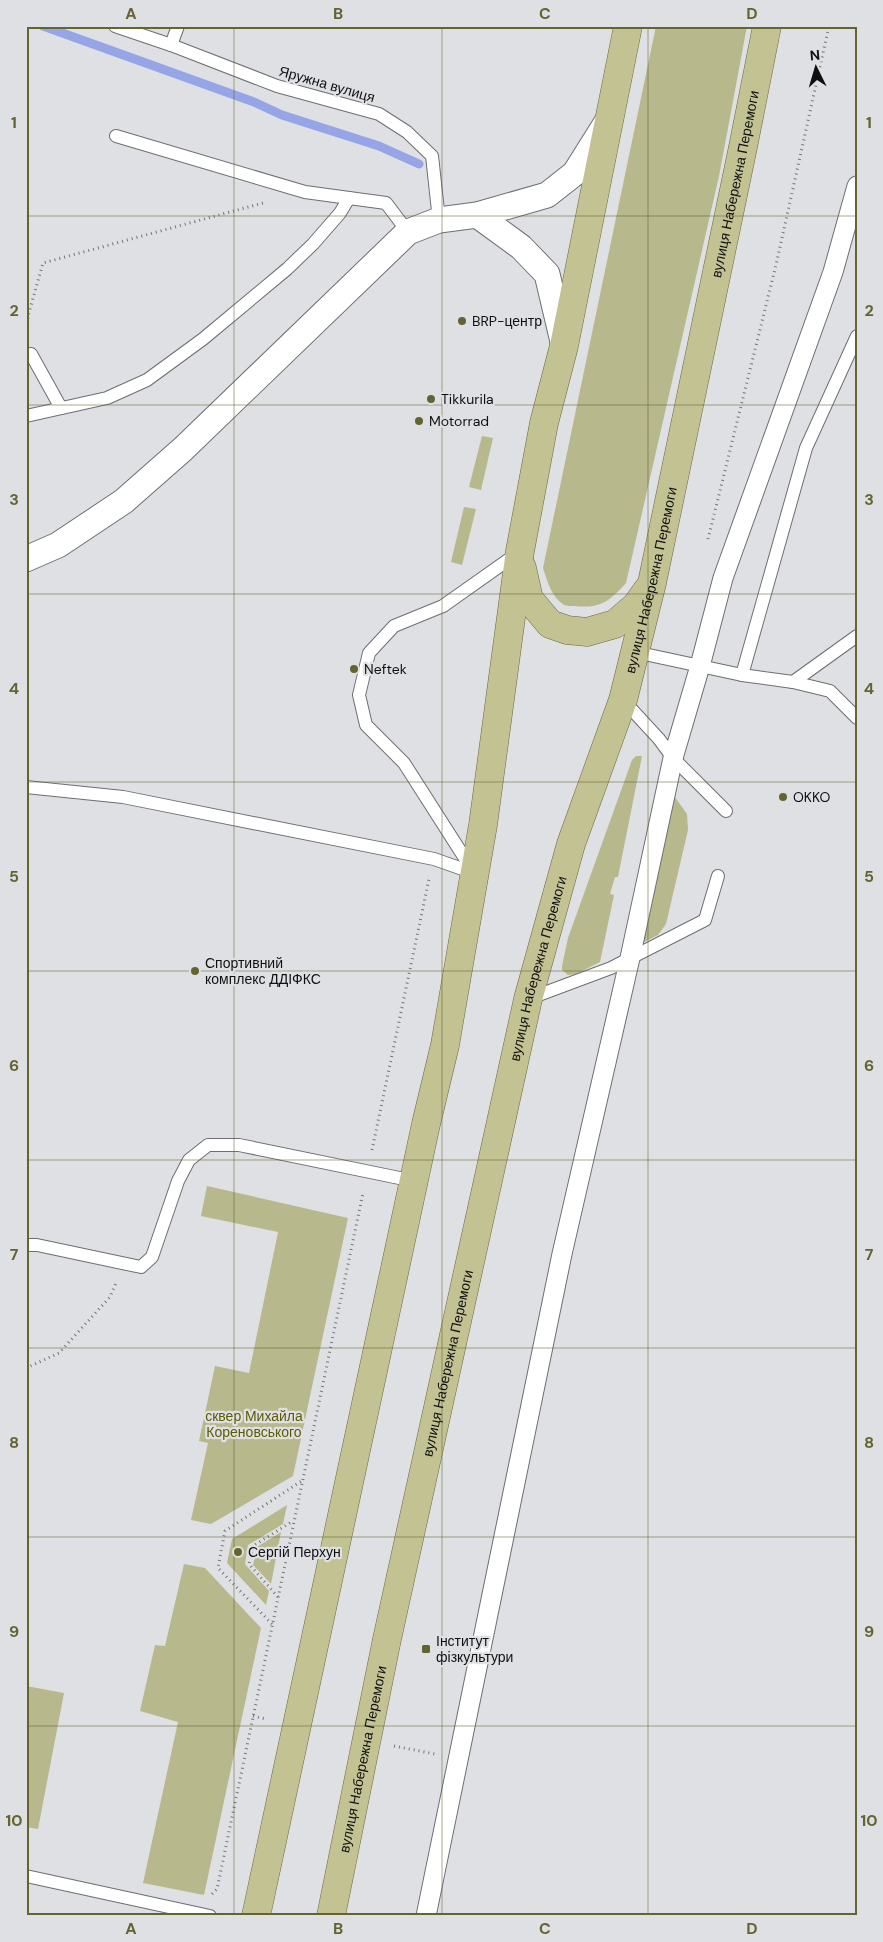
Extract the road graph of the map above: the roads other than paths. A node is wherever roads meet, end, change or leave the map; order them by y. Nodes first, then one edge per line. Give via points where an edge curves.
1 (115, 26) edge
2 (178, 26) edge
3 (628, 26) edge
4 (767, 26) edge
5 (171, 45) junction
6 (610, 118) junction
7 (116, 136) dead end
8 (857, 186) edge
9 (349, 198) junction
10 (477, 216) junction
11 (439, 220) junction
12 (408, 232) junction
13 (857, 336) edge
14 (564, 346) junction
15 (29, 356) edge
16 (61, 408) junction
17 (26, 416) edge
18 (520, 551) junction
19 (26, 559) edge
20 (652, 583) junction
21 (857, 636) edge
22 (635, 652) junction
23 (700, 666) junction
24 (742, 675) junction
25 (793, 682) junction
26 (623, 700) junction
27 (857, 718) edge
28 (674, 758) junction
29 (26, 787) edge
30 (726, 810) dead end
31 (474, 873) junction
32 (718, 876) dead end
33 (630, 958) junction
34 (528, 999) junction
35 (414, 1181) junction
36 (26, 1245) edge
37 (26, 1876) edge
38 (210, 1916) edge
39 (256, 1916) edge
40 (331, 1916) edge
41 (426, 1916) edge

1 - 5 lane, Яружна вулиця
2 - 5 lane
3 - 6 main road
4 - 20 main road, вулиця Набережна Перемоги
5 - 11 lane, Яружна вулиця via 277,86 379,114 407,132 432,156
6 - 10 street via 575,173 547,195
6 - 14 main road
7 - 9 lane via 305,192
8 - 23 street via 833,272 723,578
9 - 12 lane via 386,203
9 - 16 lane via 313,244 287,269 203,339 147,380 107,398
10 - 11 street
10 - 14 street via 521,247 547,274
11 - 12 street
12 - 19 street via 183,449 124,501 58,545
13 - 24 lane via 806,448
14 - 18 main road via 544,423
15 - 16 lane
16 - 17 lane
18 - 20 main road via 529,599 550,624 568,630 587,632 615,624 636,606
18 - 31 main road
18 - 31 lane via 443,606 394,626 369,653 359,695 366,725 404,763
20 - 22 main road, вулиця Набережна Перемоги
21 - 25 lane
22 - 23 lane
22 - 26 main road, вулиця Набережна Перемоги
23 - 24 lane
23 - 28 street
24 - 25 lane
25 - 27 lane via 830,691
26 - 28 lane
26 - 34 main road, вулиця Набережна Перемоги via 571,844
28 - 30 lane
28 - 33 street
29 - 31 lane via 123,797 434,859
31 - 35 main road via 444,1045
32 - 33 lane via 706,920
33 - 34 lane
33 - 41 street via 562,1254
34 - 40 main road, вулиця Набережна Перемоги via 387,1639
35 - 36 lane via 239,1146 208,1145 189,1160 178,1181 152,1257 141,1267
35 - 39 main road
37 - 38 lane

